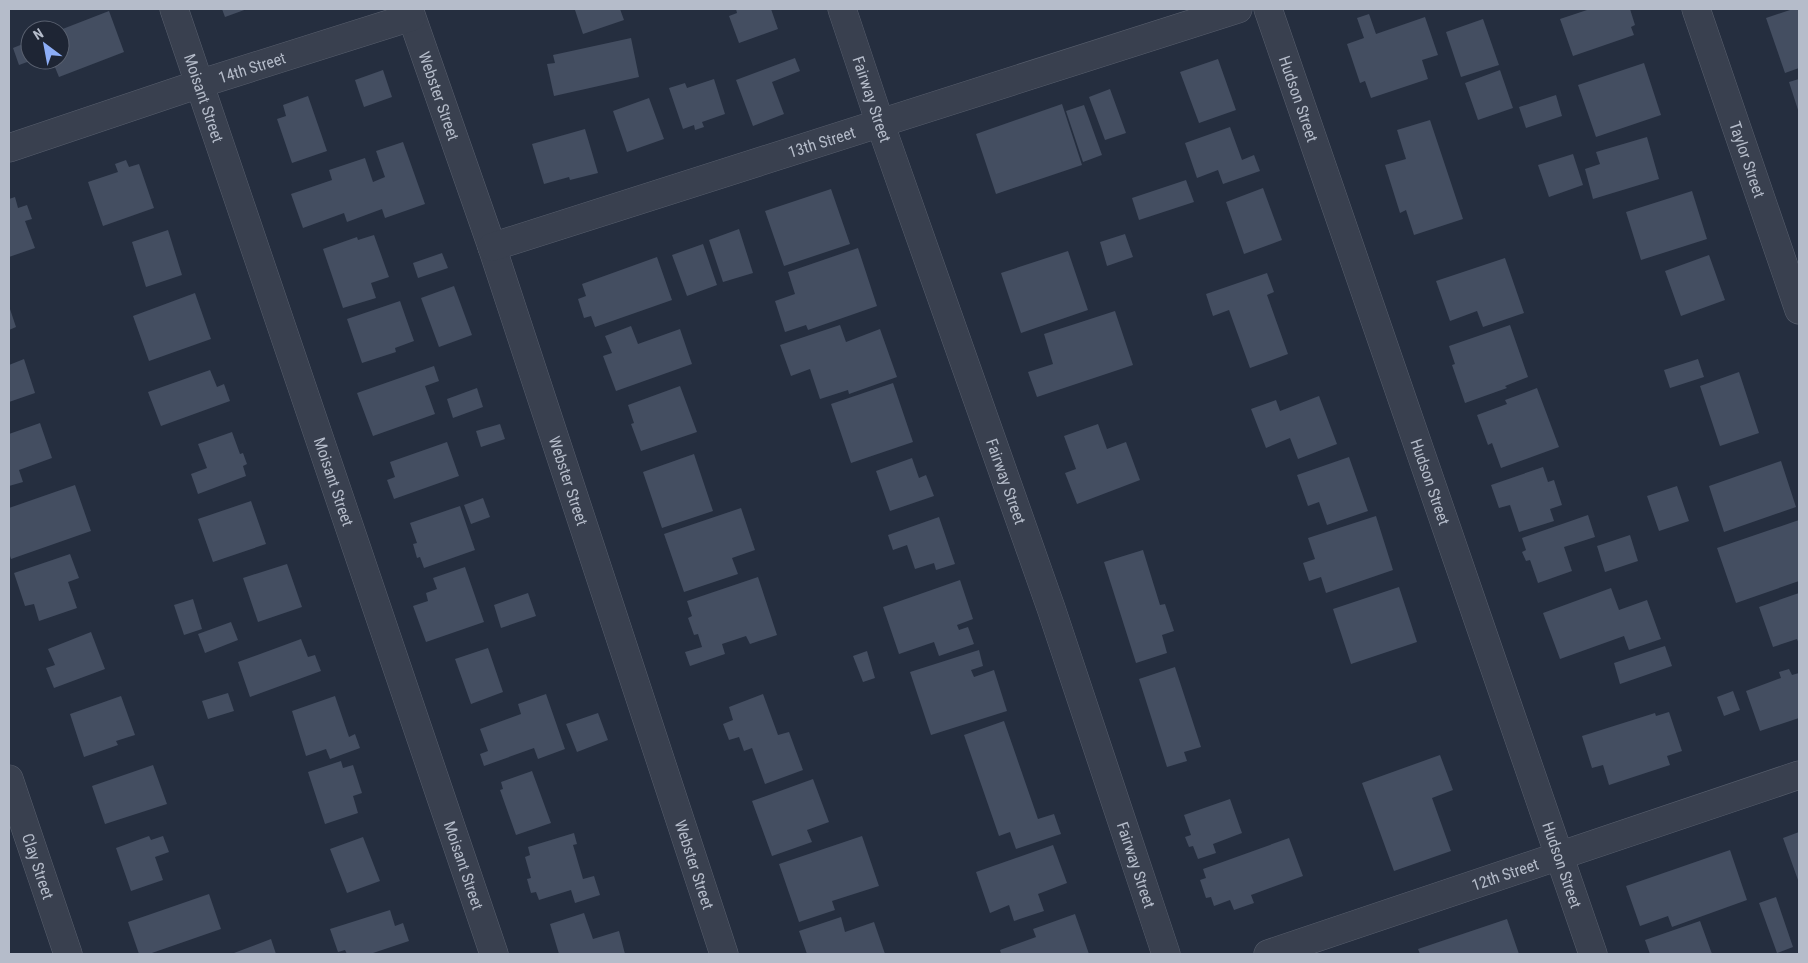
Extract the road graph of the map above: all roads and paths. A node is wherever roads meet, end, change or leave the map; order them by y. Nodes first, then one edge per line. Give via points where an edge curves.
1 (174, 9) edge
2 (842, 9) edge
3 (1238, 9) edge
4 (1268, 9) edge
5 (1696, 9) edge
6 (410, 13) edge
7 (199, 84) junction
8 (880, 123) junction
9 (9, 148) edge
10 (492, 247) junction
11 (1799, 310) edge
12 (1799, 775) edge
13 (9, 780) edge
14 (1560, 856) junction
15 (68, 954) edge
16 (494, 954) edge
17 (724, 954) edge
18 (1166, 954) edge
19 (1268, 954) edge
20 (1593, 954) edge

1 - 7 street, Moisant Street
2 - 8 street, Fairway Street
3 - 8 street, 13th Street
4 - 14 street, Hudson Street
5 - 11 street, Taylor Street
6 - 7 street, 14th Street
6 - 10 street, Webster Street
7 - 9 street, 14th Street
7 - 16 street, Moisant Street
8 - 10 street, 13th Street
8 - 18 street, Fairway Street via 1052,608
10 - 17 street, Webster Street
12 - 14 street, 12th Street
13 - 15 street, Clay Street
14 - 19 street, 12th Street
14 - 20 street, Hudson Street

